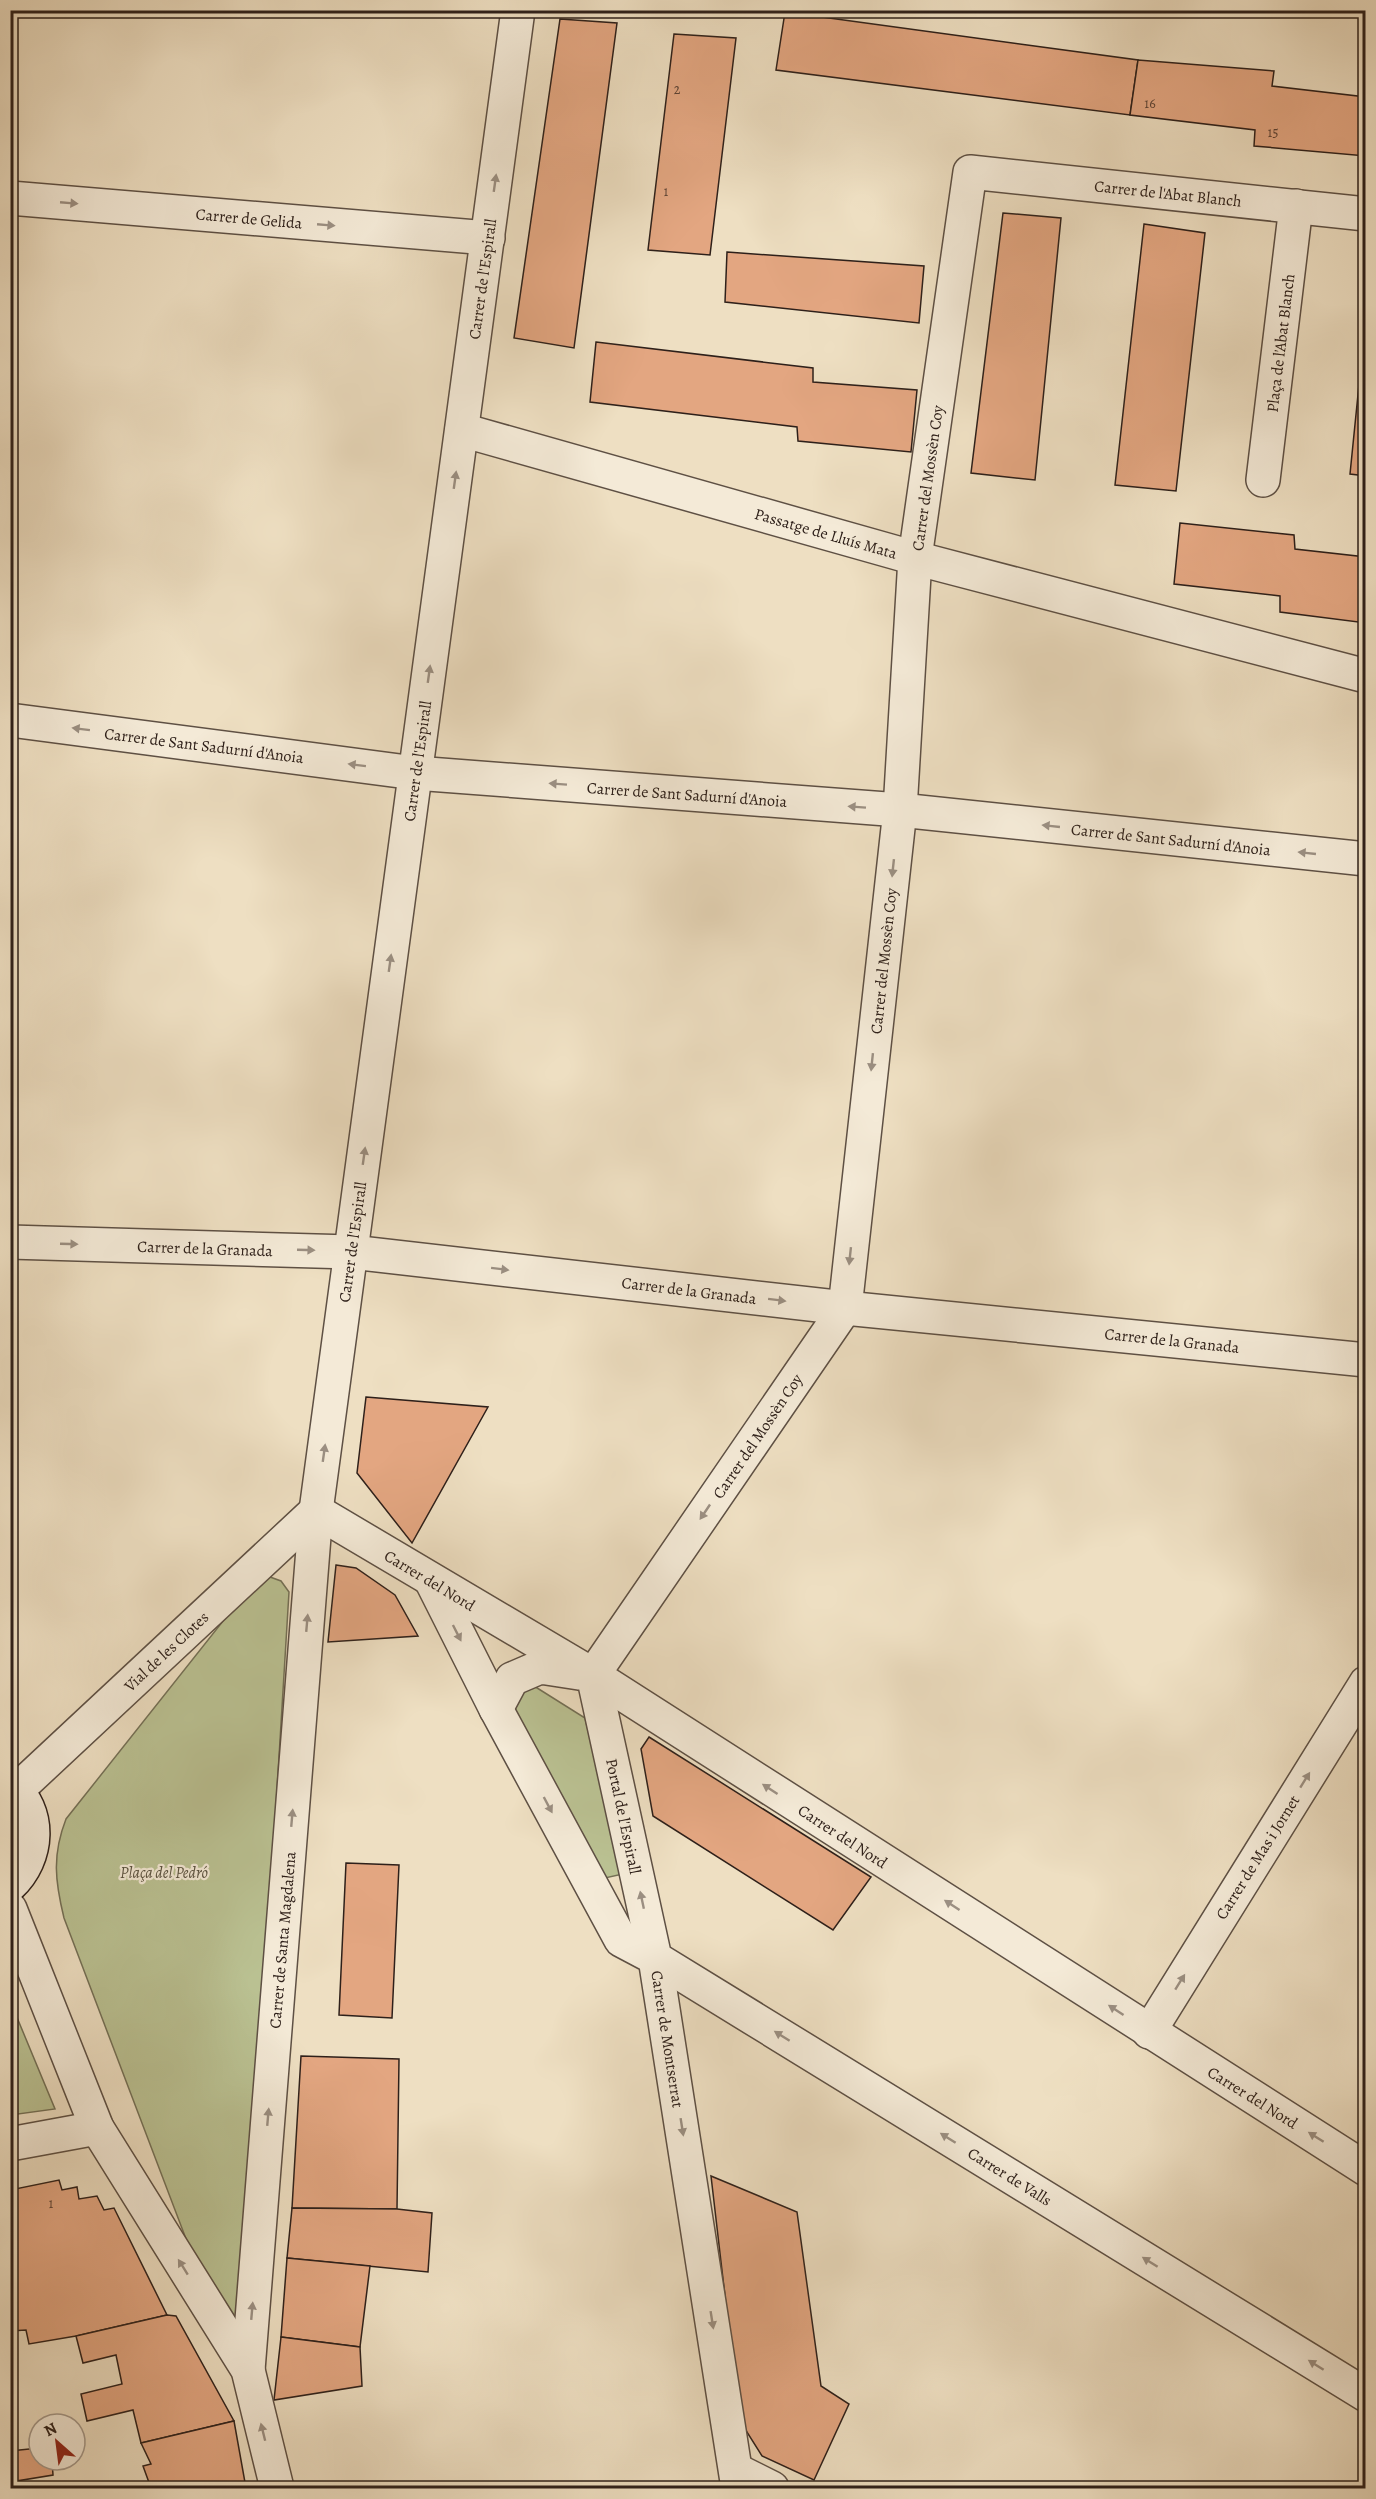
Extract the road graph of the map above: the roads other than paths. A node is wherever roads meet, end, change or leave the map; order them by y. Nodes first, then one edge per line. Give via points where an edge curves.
1 (518, 10) edge
2 (970, 172) joint
3 (10, 198) edge
4 (1296, 206) junction
5 (1365, 214) edge
6 (488, 238) junction
7 (462, 430) junction
8 (1263, 480) dead end
9 (915, 558) junction
10 (1365, 676) edge
11 (10, 720) edge
12 (416, 773) junction
13 (900, 810) junction
14 (1365, 859) edge
15 (10, 1242) edge
16 (351, 1252) junction
17 (845, 1308) junction
18 (1365, 1359) edge
19 (316, 1511) junction
20 (431, 1581) junction
21 (593, 1675) junction
22 (1365, 1683) edge
23 (496, 1709) junction
24 (14, 1788) edge
25 (10, 1885) edge
26 (10, 1909) edge
27 (655, 1958) junction
28 (1149, 2031) junction
29 (97, 2128) junction
30 (10, 2144) edge
31 (1365, 2169) edge
32 (248, 2370) junction
33 (1365, 2395) edge
34 (737, 2479) edge
35 (277, 2488) edge
36 (772, 2488) edge

6 -> 1 street, Carrer de l'Espirall
2 - 4 street, Carrer de l'Abat Blanch
2 - 9 street, Carrer del Mossèn Coy
3 -> 6 street, Carrer de Gelida
4 - 5 street, Carrer de l'Abat Blanch
4 - 8 street, Plaça de l'Abat Blanch
6 - 7 street, Carrer de l'Espirall
7 - 9 street, Passatge de Lluís Mata
12 -> 7 street, Carrer de l'Espirall
9 - 10 street, Passatge de Lluís Mata
9 - 13 street, Carrer del Mossèn Coy
12 -> 11 street, Carrer de Sant Sadurní d'Anoia
13 -> 12 street, Carrer de Sant Sadurní d'Anoia
16 -> 12 street, Carrer de l'Espirall
14 -> 13 street, Carrer de Sant Sadurní d'Anoia
13 -> 17 street, Carrer del Mossèn Coy
15 -> 16 street, Carrer de la Granada
16 -> 17 street, Carrer de la Granada
19 -> 16 street, Carrer de l'Espirall
17 - 18 street, Carrer de la Granada
17 -> 21 street, Carrer del Mossèn Coy
19 - 20 street, Carrer del Nord
19 - 24 street, Vial de les Clotes
32 -> 19 street, Carrer de Santa Magdalena
20 - 21 street, Carrer del Nord
20 -> 23 street, Carrer de Montserrat
21 - 23 street via 540,1666 512,1679
27 -> 21 street, Portal de l'Espirall
28 -> 21 street, Carrer del Nord
28 -> 22 street, Carrer de Mas i Jornet
23 -> 27 street, Carrer de Montserrat via 621,1940
24 - 25 street via 29,1809 34,1832 31,1855 21,1875
26 - 29 street, Carrer de Santa Magdalena
33 -> 27 street, Carrer de Valls
27 -> 34 street, Carrer de Montserrat
31 -> 28 street, Carrer del Nord
29 - 30 street
32 -> 29 street, Carrer de Santa Magdalena
35 -> 32 street, Carrer de Santa Magdalena
34 - 36 street

